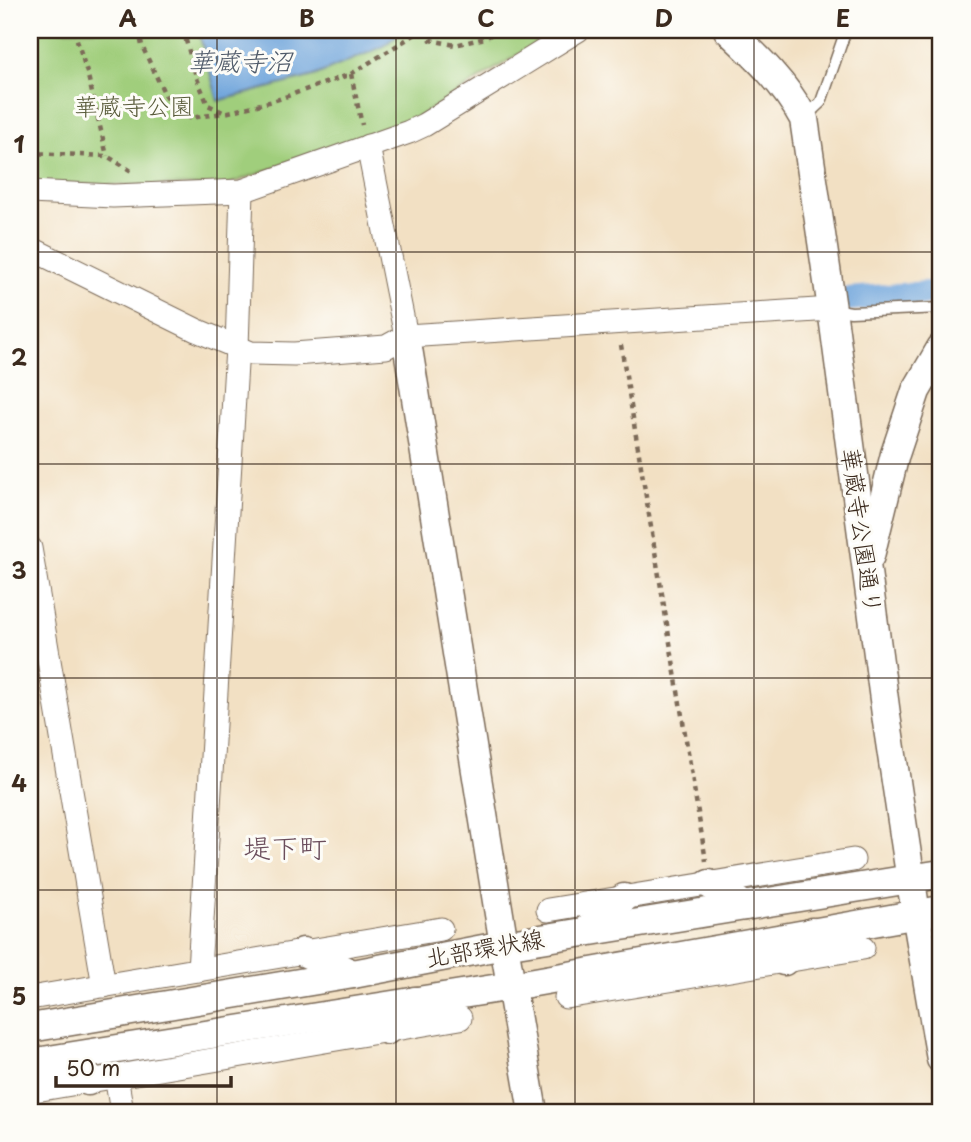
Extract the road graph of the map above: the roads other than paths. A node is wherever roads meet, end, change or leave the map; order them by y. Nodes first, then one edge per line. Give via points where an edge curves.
1 (578, 30) edge
2 (728, 30) edge
3 (846, 30) edge
4 (804, 119) junction
5 (366, 141) junction
6 (242, 191) junction
7 (30, 192) edge
8 (30, 248) edge
9 (941, 308) edge
10 (832, 309) junction
11 (406, 336) junction
12 (237, 348) junction
13 (941, 348) edge
14 (30, 548) edge
15 (866, 572) junction
16 (853, 860) dead end
17 (941, 874) edge
18 (912, 879) junction
19 (709, 884) junction
20 (624, 898) junction
21 (745, 906) junction
22 (548, 910) dead end
23 (929, 912) edge
24 (441, 929) dead end
25 (585, 932) junction
26 (812, 932) junction
27 (504, 945) junction
28 (863, 948) dead end
29 (303, 952) junction
30 (662, 959) junction
31 (784, 961) junction
32 (199, 970) junction
33 (353, 974) junction
34 (695, 976) junction
35 (104, 986) junction
36 (512, 986) junction
37 (566, 997) dead end
38 (30, 998) edge
39 (415, 1001) junction
40 (460, 1018) dead end
41 (30, 1028) edge
42 (387, 1030) junction
43 (941, 1059) edge
44 (33, 1063) edge
45 (116, 1076) junction
46 (88, 1081) junction
47 (30, 1091) edge
48 (122, 1112) edge
49 (533, 1112) edge

1 - 5 street via 424,125
2 - 4 street, 華蔵寺公園通り via 771,71
3 - 4 lane via 821,103
4 - 10 street, 華蔵寺公園通り
5 - 6 street
5 - 11 street
6 - 7 street via 113,196
6 - 12 street
8 - 12 street
9 - 10 lane
10 - 11 street
10 - 15 street, 華蔵寺公園通り
11 - 12 street via 386,347 294,354 250,353
11 - 27 street
12 - 32 street
13 - 15 street via 916,391
14 - 35 street
15 - 18 street, 華蔵寺公園通り
16 - 19 street
17 - 18 street, 北部環状線
18 - 21 street, 北部環状線
18 - 23 street, 華蔵寺公園通り
19 - 20 street
19 - 21 street
20 - 22 street
20 - 25 street
21 - 25 street, 北部環状線
23 - 26 street, 北部環状線
23 - 43 street, 華蔵寺公園通り
24 - 29 street
25 - 27 street, 北部環状線
26 - 30 street, 北部環状線
26 - 31 street
27 - 33 street, 北部環状線
27 - 36 street
28 - 31 street
29 - 32 street
29 - 33 street
30 - 34 street
30 - 36 street, 北部環状線
31 - 34 street
32 - 35 street
33 - 41 street, 北部環状線
34 - 37 street
35 - 38 street
36 - 39 street, 北部環状線
36 - 49 street
39 - 42 street
39 - 44 street, 北部環状線
40 - 42 street
42 - 45 street
44 - 46 street
45 - 46 street
45 - 48 street
46 - 47 street

